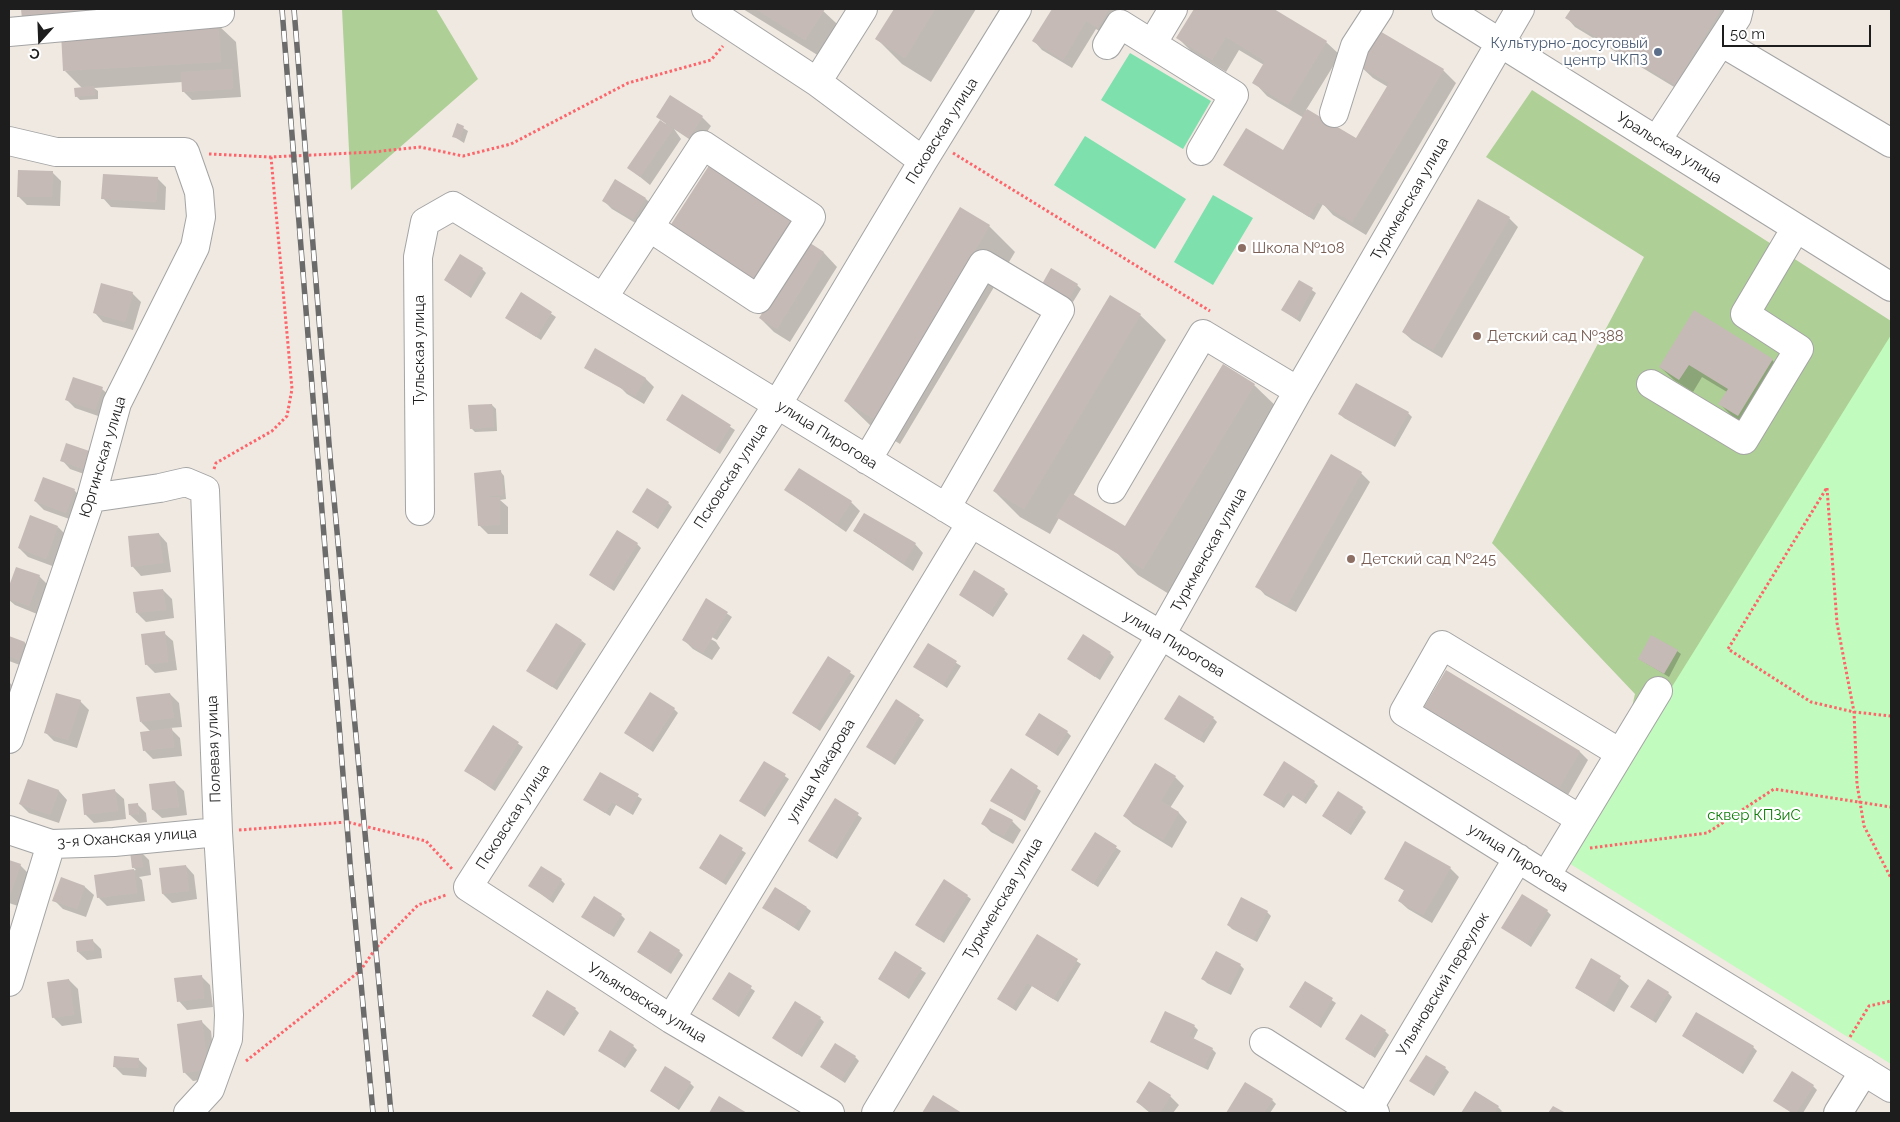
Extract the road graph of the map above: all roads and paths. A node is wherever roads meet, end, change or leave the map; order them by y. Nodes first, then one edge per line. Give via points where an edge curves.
1 (706, 9) edge
2 (863, 9) edge
3 (1017, 9) edge
4 (1173, 9) edge
5 (1379, 9) edge
6 (1446, 9) edge
7 (1520, 9) edge
8 (1739, 9) edge
9 (220, 14) dead end
10 (738, 28) junction
11 (9, 32) edge
12 (1721, 42) junction
13 (1499, 43) junction
14 (1152, 44) junction
15 (1107, 45) dead end
16 (817, 82) junction
17 (1334, 113) dead end
18 (1657, 140) junction
19 (9, 141) edge
20 (1891, 143) edge
21 (1201, 151) dead end
22 (185, 152) junction
23 (929, 152) junction
24 (271, 157) junction
25 (453, 206) joint
26 (649, 228) junction
27 (1796, 228) junction
28 (1891, 287) edge
29 (603, 298) junction
30 (1217, 315) dead end
31 (1651, 384) dead end
32 (1298, 392) junction
33 (777, 404) junction
34 (867, 460) junction
35 (1112, 489) dead end
36 (204, 490) junction
37 (91, 498) junction
38 (946, 508) junction
39 (420, 511) dead end
40 (970, 523) junction
41 (1161, 635) junction
42 (1658, 691) dead end
43 (1854, 712) junction
44 (1891, 716) edge
45 (9, 739) edge
46 (1620, 753) junction
47 (1860, 801) junction
48 (1891, 807) edge
49 (1580, 819) junction
50 (9, 830) edge
51 (218, 832) junction
52 (51, 844) junction
53 (1561, 851) junction
54 (1518, 858) junction
55 (1546, 876) junction
56 (1891, 878) edge
57 (468, 887) junction
58 (9, 982) edge
59 (1891, 1001) edge
60 (671, 1019) junction
61 (1264, 1042) dead end
62 (1838, 1055) junction
63 (240, 1066) dead end
64 (1864, 1071) junction
65 (1891, 1088) edge
66 (1372, 1111) edge
67 (188, 1113) edge
68 (830, 1113) edge
69 (876, 1113) edge
70 (1838, 1113) edge

1 - 10 street
2 - 16 street
3 - 23 street, Псковская улица
4 - 14 street
5 - 17 street via 1355,46
6 - 13 street, Уральская улица
7 - 13 street, Туркменская улица
8 - 12 street via 1738,17
9 - 11 street
10 - 16 street
10 - 24 path via 711,60 628,83 511,144 464,156 420,147
12 - 18 street
12 - 20 street
13 - 18 street, Уральская улица
13 - 32 street, Туркменская улица
14 - 15 street via 1120,24
14 - 21 street via 1234,95
16 - 23 street
18 - 27 street, Уральская улица
19 - 22 street via 56,152
22 - 24 path
22 - 37 street, Юргинская улица via 199,192 201,217 195,247 116,403
23 - 30 path
23 - 33 street, Псковская улица
24 - 36 path via 292,389 287,416 272,430 216,463
25 - 29 street, улица Пирогова
25 - 39 street, Тульская улица via 425,222 418,257
26 - 26 street via 703,146 811,217 758,299
26 - 29 street
27 - 28 street, Уральская улица
27 - 31 street via 1744,314 1799,349 1744,440
29 - 33 street, улица Пирогова
32 - 35 street via 1202,334
32 - 41 street, Туркменская улица
33 - 34 street, улица Пирогова
33 - 57 street, Псковская улица
34 - 38 street, улица Пирогова
34 - 38 street via 983,264 1060,310
36 - 37 street via 186,482
36 - 51 street, Полевая улица
37 - 45 street, Юргинская улица
38 - 40 street, улица Пирогова
40 - 41 street, улица Пирогова
40 - 60 street, улица Макарова
41 - 54 street, улица Пирогова
41 - 69 street, Туркменская улица
42 - 46 street
43 - 43 path via 1811,702 1728,649 1827,488 1837,623
43 - 44 path
43 - 47 path
46 - 49 street
46 - 49 street via 1442,645 1404,712
47 - 48 path
47 - 53 path via 1774,788 1707,833
47 - 56 path via 1864,826
49 - 53 street
50 - 52 street, 3-я Оханская улица
51 - 52 street, 3-я Оханская улица via 114,842
51 - 57 path via 347,822 364,825 426,841
51 - 67 street, Полевая улица via 228,1040 210,1089
52 - 58 street
53 - 55 street
54 - 55 street, улица Пирогова
54 - 66 street, Ульяновский переулок
55 - 62 street, улица Пирогова
57 - 60 street, Ульяновская улица
57 - 63 path via 418,905 376,948 360,971
59 - 62 path via 1869,1006
60 - 68 street, Ульяновская улица
61 - 66 street
62 - 64 street, улица Пирогова
64 - 65 street, улица Пирогова
64 - 70 street

